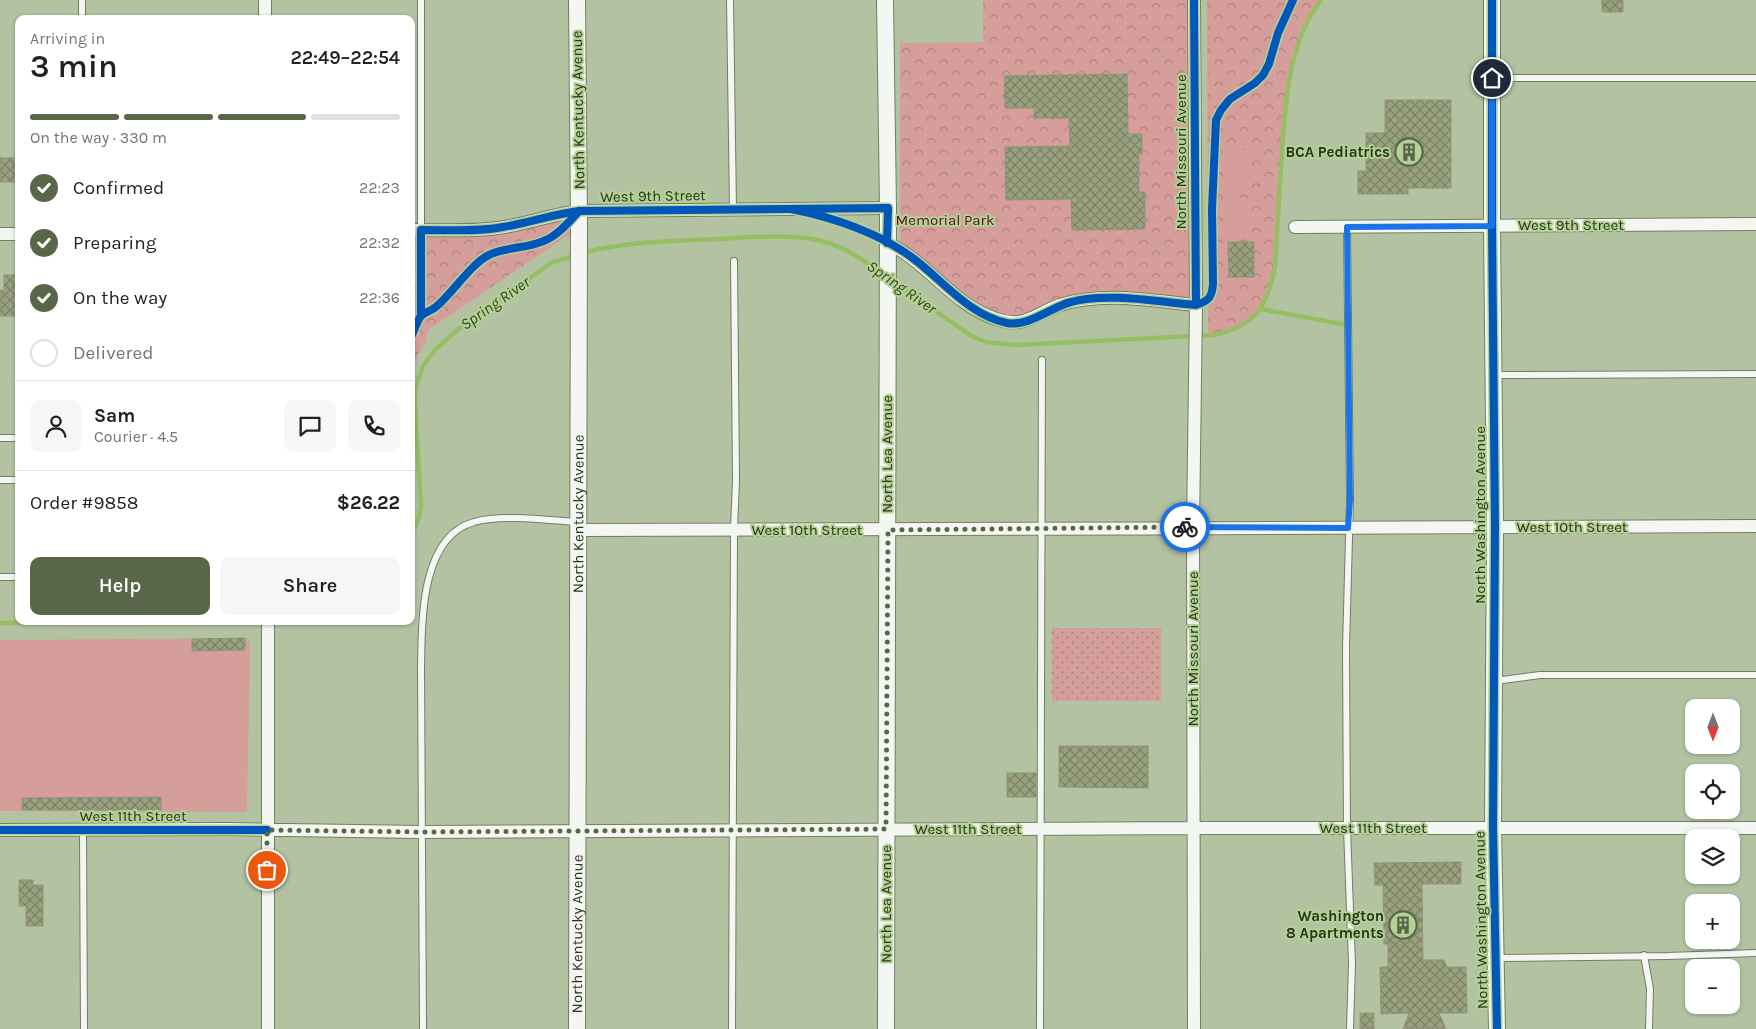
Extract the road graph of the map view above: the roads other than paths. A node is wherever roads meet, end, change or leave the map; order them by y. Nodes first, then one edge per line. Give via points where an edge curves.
1 (82, 0) edge
2 (265, 0) edge
3 (421, 0) edge
4 (577, 0) edge
5 (730, 0) edge
6 (885, 0) edge
7 (1194, 0) edge
8 (1492, 0) edge
9 (82, 15) edge
10 (265, 15) edge
11 (1492, 78) junction
12 (1756, 78) edge
13 (888, 208) junction
14 (733, 209) junction
15 (580, 211) junction
16 (1756, 224) edge
17 (1492, 226) junction
18 (1295, 227) dead end
19 (1347, 227) junction
20 (416, 230) edge
21 (0, 234) edge
22 (15, 234) edge
23 (887, 249) junction
24 (734, 261) dead end
25 (1196, 305) junction
26 (421, 316) dead end
27 (1042, 360) dead end
28 (1756, 374) edge
29 (1493, 375) junction
30 (0, 438) edge
31 (15, 438) edge
32 (0, 480) edge
33 (15, 480) edge
34 (578, 526) junction
35 (1756, 526) edge
36 (1193, 527) junction
37 (1494, 527) junction
38 (1348, 528) junction
39 (1042, 529) junction
40 (734, 530) junction
41 (888, 530) junction
42 (0, 577) edge
43 (15, 577) edge
44 (268, 625) edge
45 (1756, 676) edge
46 (1494, 681) junction
47 (1494, 827) junction
48 (1193, 828) junction
49 (1347, 828) junction
50 (1756, 828) edge
51 (886, 829) junction
52 (1042, 829) junction
53 (0, 830) edge
54 (83, 830) junction
55 (267, 830) junction
56 (577, 830) junction
57 (732, 830) junction
58 (422, 832) junction
59 (1756, 953) edge
60 (1644, 955) junction
61 (1496, 958) junction
62 (84, 1029) edge
63 (268, 1029) edge
64 (423, 1029) edge
65 (577, 1029) edge
66 (732, 1029) edge
67 (886, 1029) edge
68 (1040, 1029) edge
69 (1194, 1029) edge
70 (1350, 1029) edge
71 (1497, 1029) edge
72 (1649, 1029) edge

1 - 9 lane
2 - 10 street
3 - 20 lane
4 - 15 street, North Kentucky Avenue
5 - 14 lane
6 - 13 street, North Lea Avenue
7 - 25 street, North Missouri Avenue
8 - 11 street, North Washington Avenue
11 - 12 lane
11 - 17 street, North Washington Avenue
13 - 14 street, West 9th Street
13 - 23 street, North Lea Avenue
14 - 15 street, West 9th Street
15 - 20 street, West 9th Street via 503,228
15 - 34 street, North Kentucky Avenue
16 - 17 street, West 9th Street
17 - 19 street, West 9th Street
17 - 29 street, North Washington Avenue
18 - 19 street, West 9th Street
19 - 38 lane
20 - 26 lane
21 - 22 street
23 - 25 street via 914,259 967,304 1008,323 1026,321 1057,306 1086,299
23 - 41 street, North Lea Avenue
24 - 40 lane
25 - 36 street, North Missouri Avenue
27 - 39 lane
28 - 29 lane
29 - 37 street, North Washington Avenue
30 - 31 lane
32 - 33 lane
34 - 40 street, West 10th Street
34 - 56 street, North Kentucky Avenue
34 - 58 lane via 523,519 476,521 453,533 441,549 427,583 422,614
35 - 37 street, West 10th Street
36 - 38 street, West 10th Street
36 - 39 street, West 10th Street
36 - 48 street, North Missouri Avenue
37 - 38 street, West 10th Street
37 - 46 street, North Washington Avenue
38 - 49 lane
39 - 41 street, West 10th Street
39 - 52 lane
40 - 41 street, West 10th Street
40 - 57 lane
41 - 51 street, North Lea Avenue
42 - 43 lane
44 - 55 street
45 - 46 lane via 1540,675
46 - 47 street, North Washington Avenue
47 - 49 street, West 11th Street
47 - 50 street, West 11th Street
47 - 61 street, North Washington Avenue
48 - 49 street, West 11th Street
48 - 52 street, West 11th Street
48 - 69 street, North Missouri Avenue
49 - 70 lane via 1352,964
51 - 52 street, West 11th Street
51 - 57 street, West 11th Street
51 - 67 street, North Lea Avenue
52 - 68 lane
53 - 54 street, West 11th Street
54 - 55 street, West 11th Street
54 - 62 lane
55 - 58 street, West 11th Street
55 - 63 street
56 - 57 street, West 11th Street
56 - 58 street, West 11th Street
56 - 65 street, North Kentucky Avenue
57 - 66 lane
58 - 64 lane
59 - 60 lane
60 - 61 lane
60 - 72 lane via 1650,988
61 - 71 street, North Washington Avenue

